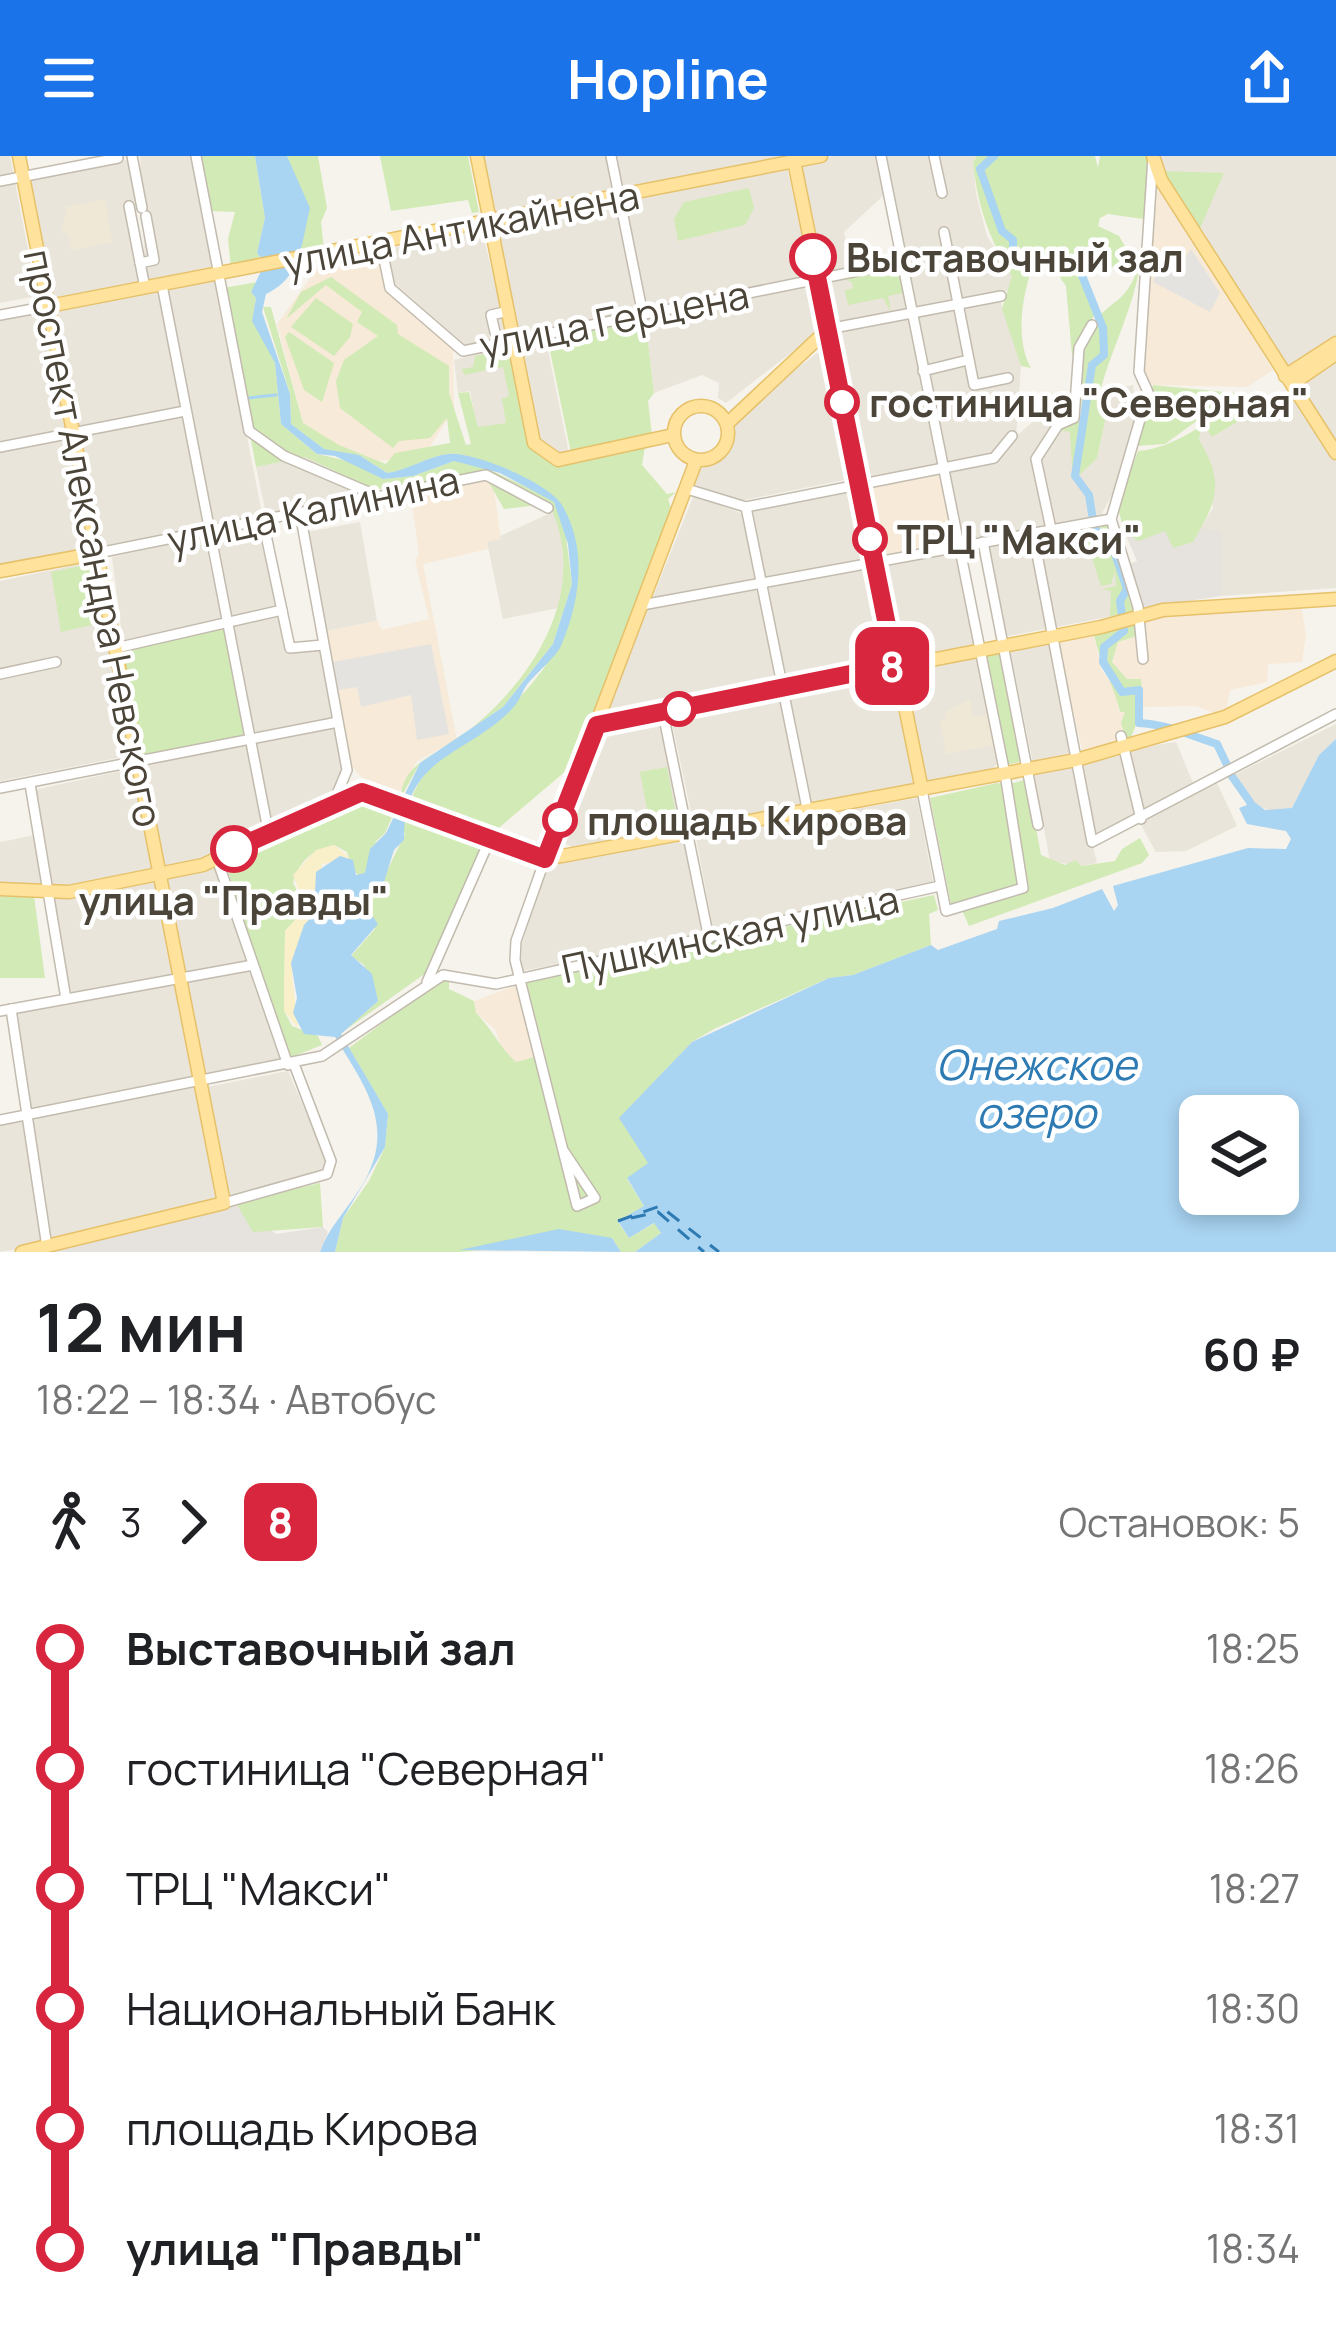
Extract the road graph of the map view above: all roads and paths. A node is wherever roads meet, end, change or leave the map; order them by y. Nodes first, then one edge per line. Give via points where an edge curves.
1 (19, 156) edge
2 (132, 156) edge
3 (196, 156) edge
4 (477, 156) edge
5 (610, 156) edge
6 (821, 156) edge
7 (880, 156) edge
8 (934, 156) edge
9 (1153, 156) edge
10 (118, 158) edge
11 (793, 159) edge
12 (23, 177) junction
13 (0, 181) edge
14 (942, 193) dead end
15 (618, 197) junction
16 (129, 206) dead end
17 (490, 223) junction
18 (944, 232) dead end
19 (381, 245) junction
20 (902, 262) junction
21 (140, 263) junction
22 (219, 277) junction
23 (818, 279) junction
24 (162, 285) junction
25 (145, 288) junction
26 (1001, 296) dead end
27 (957, 304) junction
28 (50, 306) junction
29 (509, 311) junction
30 (912, 313) junction
31 (0, 315) edge
32 (643, 315) junction
33 (1092, 325) dead end
34 (827, 329) junction
35 (495, 332) dead end
36 (516, 343) junction
37 (1336, 343) edge
38 (813, 345) junction
39 (1336, 354) edge
40 (833, 357) junction
41 (968, 361) junction
42 (923, 370) junction
43 (1008, 378) dead end
44 (1288, 380) junction
45 (718, 409) junction
46 (185, 411) junction
47 (729, 422) junction
48 (73, 434) junction
49 (673, 435) junction
50 (1012, 436) dead end
51 (0, 447) edge
52 (1336, 453) edge
53 (696, 461) junction
54 (944, 467) junction
55 (859, 482) junction
56 (687, 489) junction
57 (373, 494) junction
58 (746, 507) junction
59 (548, 508) dead end
60 (300, 513) junction
61 (1106, 520) junction
62 (263, 521) junction
63 (1051, 529) junction
64 (208, 532) junction
65 (1033, 533) junction
66 (985, 542) junction
67 (958, 547) junction
68 (98, 553) junction
69 (874, 561) junction
70 (0, 572) edge
71 (761, 582) junction
72 (1336, 599) edge
73 (642, 605) junction
74 (282, 610) junction
75 (1135, 618) junction
76 (225, 622) junction
77 (1052, 635) junction
78 (323, 645) junction
79 (1002, 645) junction
80 (116, 648) junction
81 (980, 649) junction
82 (1143, 659) dead end
83 (1336, 661) edge
84 (56, 662) dead end
85 (895, 665) junction
86 (0, 674) edge
87 (782, 688) junction
88 (663, 712) junction
89 (1336, 714) edge
90 (338, 722) junction
91 (597, 725) junction
92 (1122, 741) junction
93 (249, 742) junction
94 (1076, 760) junction
95 (139, 763) junction
96 (1027, 770) junction
97 (348, 774) junction
98 (1005, 774) junction
99 (30, 784) junction
100 (0, 788) edge
101 (922, 790) junction
102 (353, 793) junction
103 (369, 794) junction
104 (333, 801) junction
105 (808, 813) junction
106 (1141, 819) junction
107 (1038, 825) dead end
108 (268, 830) junction
109 (688, 833) junction
110 (555, 834) junction
111 (490, 839) junction
112 (577, 853) junction
113 (217, 859) junction
114 (545, 859) junction
115 (160, 874) junction
116 (940, 886) junction
117 (0, 890) edge
118 (46, 893) junction
119 (709, 939) junction
120 (253, 965) junction
121 (519, 977) junction
122 (179, 978) junction
123 (427, 982) junction
124 (66, 999) junction
125 (6, 1010) edge
126 (291, 1064) junction
127 (200, 1081) junction
128 (27, 1114) junction
129 (0, 1120) edge
130 (563, 1150) junction
131 (224, 1203) junction
132 (47, 1248) junction
133 (22, 1252) edge

1 - 12 main road, проспект Александра Невского
2 - 21 street via 154,260
3 - 22 street
4 - 17 main road
5 - 15 street
6 - 11 main road, улица Антикайнена
7 - 20 street
8 - 14 street
9 - 44 main road
9 - 61 street via 1139,372 1148,392
10 - 12 street
11 - 15 main road, улица Антикайнена
11 - 23 main road
12 - 13 street
12 - 28 main road, проспект Александра Невского
15 - 17 main road, улица Антикайнена
15 - 32 street
16 - 21 street
17 - 19 main road, улица Антикайнена
17 - 29 main road
18 - 27 street
19 - 22 main road, улица Антикайнена
19 - 36 street, улица Герцена via 389,283 463,351
20 - 23 street, улица Герцена
20 - 30 street
21 - 25 street
22 - 24 main road, улица Антикайнена
22 - 57 street via 249,431 284,456
23 - 32 street, улица Герцена
23 - 34 main road
24 - 25 main road, улица Антикайнена
24 - 46 street
25 - 28 main road, улица Антикайнена
26 - 27 street
27 - 30 street
27 - 41 street
28 - 31 street
28 - 48 main road, проспект Александра Невского
29 - 35 street via 491,315
29 - 36 main road
30 - 34 street
30 - 42 street
32 - 36 street, улица Герцена
33 - 63 street via 1078,348 1074,418 1058,424 1036,459
34 - 38 main road
34 - 40 main road
36 - 49 main road via 534,443 558,460
37 - 44 main road
38 - 40 main road
38 - 45 main road
38 - 47 main road
39 - 44 main road
40 - 55 main road
41 - 42 street
41 - 43 street via 974,385
42 - 54 street
44 - 52 main road
45 - 47 main road
45 - 49 main road via 692,409
46 - 48 street
46 - 64 street
47 - 53 main road via 723,448
48 - 51 street
48 - 68 main road, проспект Александра Невского
49 - 53 main road via 679,453
50 - 54 street via 994,458
53 - 56 main road
54 - 55 street
54 - 67 street
55 - 58 street
55 - 69 main road
56 - 58 street
56 - 73 main road
57 - 59 street, улица Калинина via 485,475
57 - 60 street, улица Калинина
58 - 71 street
60 - 62 street, улица Калинина
60 - 78 street
61 - 63 street
61 - 75 street
62 - 64 street, улица Калинина
62 - 74 street
63 - 65 street
64 - 68 street, улица Калинина
64 - 76 street
65 - 66 street
65 - 77 street
66 - 67 street
66 - 79 street
67 - 69 street
67 - 81 street
68 - 70 main road, улица Калинина
68 - 80 main road, проспект Александра Невского
69 - 71 street
69 - 85 main road
71 - 73 street
71 - 87 street
72 - 75 main road
73 - 91 main road
74 - 76 street
74 - 78 street via 292,651
75 - 77 main road
75 - 82 street
76 - 80 street
76 - 93 street
77 - 79 main road
77 - 94 street
78 - 90 street
79 - 81 main road
79 - 96 street
80 - 95 main road, проспект Александра Невского
81 - 85 main road
81 - 98 street
83 - 92 main road via 1249,708
84 - 86 street
85 - 87 main road
85 - 101 main road
87 - 88 main road
87 - 105 street
88 - 91 main road
88 - 109 street
89 - 106 street
90 - 93 street
90 - 97 street
91 - 110 main road
92 - 94 main road
92 - 106 street
93 - 95 street
93 - 108 street
94 - 96 main road
94 - 106 street via 1092,842
95 - 99 street
95 - 115 main road, проспект Александра Невского
96 - 98 main road
96 - 107 street
97 - 102 street
97 - 103 street
97 - 104 street
98 - 101 main road
98 - 116 street via 1023,888 946,911
99 - 100 street
99 - 118 street
101 - 105 main road
101 - 116 street
102 - 103 main road
102 - 104 main road
103 - 111 main road
104 - 108 main road
105 - 109 main road
108 - 113 main road
109 - 112 main road
109 - 119 street
110 - 112 street
110 - 114 main road
111 - 114 main road
111 - 123 street
112 - 114 main road
113 - 115 main road
113 - 120 street
114 - 121 street via 516,941
115 - 118 main road
115 - 122 main road, проспект Александра Невского
116 - 119 street, Пушкинская улица
117 - 118 main road
118 - 124 street
119 - 121 street, Пушкинская улица
120 - 122 street
120 - 126 street
121 - 123 street, Пушкинская улица via 482,985 448,974
121 - 130 street
122 - 124 street
122 - 127 main road, проспект Александра Невского
123 - 126 street via 335,1049
124 - 125 street
125 - 128 street
126 - 127 street
126 - 131 street via 331,1161 322,1179
127 - 128 street
127 - 131 main road, проспект Александра Невского
128 - 129 street
128 - 132 street
130 - 130 street via 595,1198 577,1206
131 - 132 main road
132 - 133 main road

